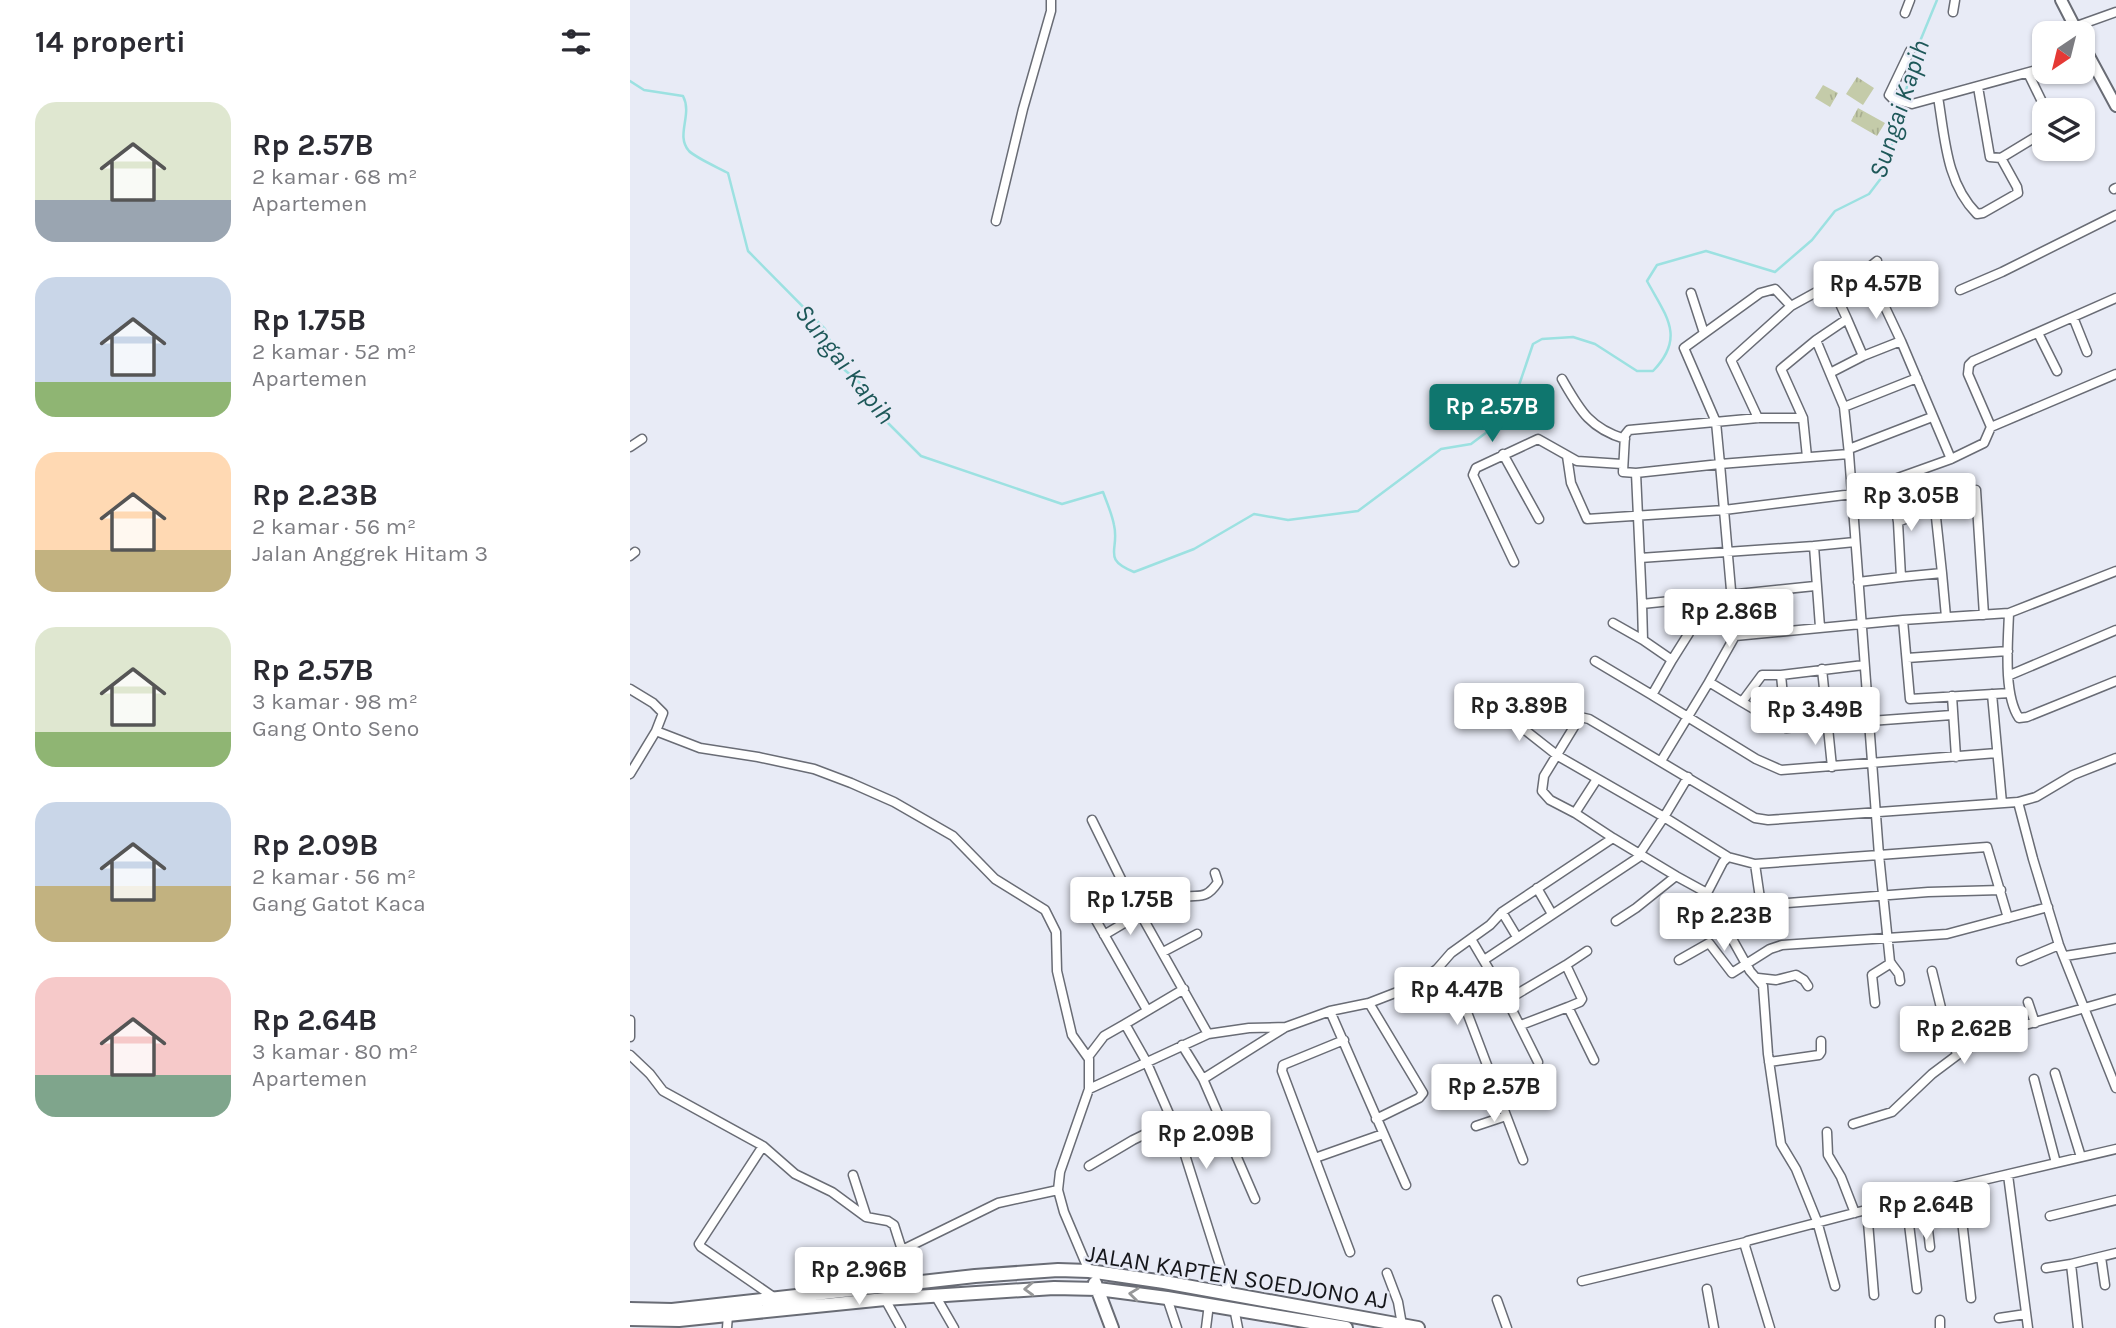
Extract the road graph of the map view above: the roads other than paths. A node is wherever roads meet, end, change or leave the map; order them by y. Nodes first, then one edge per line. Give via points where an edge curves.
1 (1051, 0) edge
2 (1910, 0) edge
3 (1955, 0) edge
4 (2061, 0) edge
5 (1905, 12) dead end
6 (1953, 12) dead end
7 (2116, 12) edge
8 (2072, 21) edge
9 (2095, 21) edge
10 (1910, 51) dead end
11 (2095, 69) edge
12 (2032, 72) edge
13 (2028, 73) junction
14 (1978, 87) junction
15 (1938, 97) junction
16 (2040, 98) edge
17 (2116, 106) edge
18 (2032, 139) edge
19 (2001, 158) junction
20 (2116, 215) edge
21 (996, 221) dead end
22 (1877, 261) dead end
23 (1867, 269) junction
24 (1831, 284) junction
25 (1960, 290) dead end
26 (1691, 293) dead end
27 (2116, 298) edge
28 (1791, 306) junction
29 (2073, 317) junction
30 (1847, 319) junction
31 (2038, 332) junction
32 (1704, 333) junction
33 (1816, 340) junction
34 (1901, 341) junction
35 (2087, 352) dead end
36 (1863, 356) junction
37 (2057, 371) dead end
38 (1830, 373) junction
39 (2116, 374) edge
40 (1917, 378) junction
41 (1562, 379) dead end
42 (1844, 407) junction
43 (1932, 417) junction
44 (1758, 418) junction
45 (1803, 418) junction
46 (1716, 422) junction
47 (1991, 426) junction
48 (642, 439) dead end
49 (1625, 439) junction
50 (630, 447) edge
51 (1849, 451) junction
52 (1503, 454) junction
53 (1567, 456) junction
54 (1807, 457) junction
55 (1951, 459) junction
56 (1622, 464) junction
57 (1720, 464) junction
58 (1636, 473) junction
59 (1891, 480) junction
60 (1853, 494) junction
61 (1935, 508) junction
62 (1724, 510) junction
63 (1638, 516) junction
64 (1539, 519) dead end
65 (1898, 522) junction
66 (1855, 542) junction
67 (1814, 546) junction
68 (1727, 553) junction
69 (1640, 558) junction
70 (1514, 562) dead end
71 (2116, 571) edge
72 (1942, 573) junction
73 (1901, 577) junction
74 (1858, 582) junction
75 (1815, 586) junction
76 (1731, 595) junction
77 (1689, 600) junction
78 (1642, 604) junction
79 (2009, 613) junction
80 (1984, 615) junction
81 (1946, 617) junction
82 (1903, 620) junction
83 (1613, 623) dead end
84 (1863, 624) junction
85 (1819, 627) junction
86 (2116, 630) edge
87 (1735, 636) junction
88 (1643, 640) junction
89 (2008, 651) junction
90 (1908, 658) junction
91 (1672, 660) junction
92 (1595, 661) dead end
93 (1864, 665) junction
94 (1822, 669) junction
95 (1781, 675) junction
96 (2010, 675) junction
97 (1709, 681) junction
98 (2116, 681) edge
99 (630, 689) edge
100 (2010, 693) junction
101 (1992, 694) junction
102 (1652, 695) junction
103 (1952, 696) junction
104 (1910, 699) junction
105 (1742, 702) junction
106 (1497, 708) dead end
107 (1952, 715) junction
108 (1686, 716) junction
109 (1912, 718) junction
110 (1870, 721) junction
111 (1827, 724) junction
112 (1786, 728) junction
113 (656, 731) junction
114 (1997, 753) junction
115 (1558, 756) junction
116 (1955, 757) junction
117 (2116, 758) edge
118 (1661, 761) junction
119 (1873, 764) junction
120 (1832, 767) junction
121 (630, 775) edge
122 (1688, 777) junction
123 (1597, 779) junction
124 (2018, 802) junction
125 (2001, 803) junction
126 (1876, 812) junction
127 (1575, 813) junction
128 (1664, 817) junction
129 (1092, 820) dead end
130 (1613, 838) junction
131 (1641, 854) junction
132 (1879, 855) junction
133 (1728, 857) junction
134 (1755, 864) junction
135 (1215, 873) dead end
136 (1676, 876) junction
137 (1536, 888) junction
138 (2001, 890) junction
139 (1707, 893) junction
140 (1882, 896) junction
141 (1761, 905) junction
142 (2048, 907) junction
143 (1089, 908) dead end
144 (1502, 912) junction
145 (1552, 915) junction
146 (1142, 916) junction
147 (2007, 918) junction
148 (1616, 920) dead end
149 (1726, 928) junction
150 (1197, 934) dead end
151 (1104, 935) junction
152 (1517, 937) junction
153 (1887, 938) junction
154 (1471, 939) junction
155 (2059, 945) junction
156 (2116, 948) edge
157 (1587, 951) dead end
158 (1163, 952) junction
159 (2065, 957) junction
160 (1484, 960) junction
161 (1679, 960) dead end
162 (2021, 961) dead end
163 (1746, 962) junction
164 (1891, 962) junction
165 (1566, 965) junction
166 (1437, 969) junction
167 (1932, 971) dead end
168 (1757, 978) junction
169 (1447, 980) junction
170 (1900, 981) dead end
171 (1808, 986) dead end
172 (1184, 989) junction
173 (2116, 999) edge
174 (1507, 1000) junction
175 (2028, 1002) dead end
176 (1369, 1003) junction
177 (1875, 1003) dead end
178 (1404, 1007) dead end
179 (1568, 1007) junction
180 (2086, 1008) junction
181 (1147, 1010) junction
182 (1330, 1011) junction
183 (630, 1020) edge
184 (2035, 1023) junction
185 (1125, 1024) junction
186 (1521, 1025) junction
187 (1286, 1027) junction
188 (1208, 1034) junction
189 (630, 1037) edge
190 (1343, 1040) junction
191 (1821, 1041) dead end
192 (1182, 1045) junction
193 (1957, 1054) junction
194 (630, 1055) edge
195 (1087, 1057) junction
196 (1594, 1060) dead end
197 (1146, 1062) junction
198 (1538, 1062) dead end
199 (1769, 1062) junction
200 (2055, 1073) dead end
201 (1203, 1079) junction
202 (2034, 1079) dead end
203 (2116, 1088) edge
204 (1089, 1089) junction
205 (1506, 1116) junction
206 (1376, 1119) junction
207 (1172, 1121) junction
208 (1853, 1124) dead end
209 (1476, 1126) dead end
210 (1827, 1132) dead end
211 (1382, 1134) junction
212 (763, 1146) junction
213 (2116, 1149) edge
214 (2081, 1157) junction
215 (1315, 1158) junction
216 (1523, 1160) dead end
217 (2056, 1163) junction
218 (1088, 1166) dead end
219 (853, 1175) dead end
220 (2008, 1175) junction
221 (1406, 1185) dead end
222 (1958, 1186) junction
223 (1058, 1191) junction
224 (1924, 1195) junction
225 (1255, 1199) dead end
226 (1906, 1200) junction
227 (2116, 1200) edge
228 (1867, 1210) junction
229 (1855, 1213) junction
230 (2050, 1216) dead end
231 (866, 1217) junction
232 (1817, 1221) junction
233 (1746, 1242) junction
234 (1930, 1247) dead end
235 (902, 1250) junction
236 (1350, 1252) dead end
237 (2116, 1253) edge
238 (2101, 1256) junction
239 (2071, 1264) junction
240 (2046, 1268) dead end
241 (1089, 1271) junction
242 (1387, 1273) dead end
243 (1582, 1281) dead end
244 (2105, 1285) dead end
245 (1835, 1286) dead end
246 (1098, 1289) junction
247 (1707, 1289) dead end
248 (1917, 1289) dead end
249 (888, 1293) junction
250 (1229, 1294) junction
251 (935, 1295) junction
252 (1874, 1295) dead end
253 (856, 1296) junction
254 (775, 1298) junction
255 (1167, 1298) junction
256 (1970, 1298) dead end
257 (1497, 1300) dead end
258 (1209, 1304) junction
259 (1234, 1308) junction
260 (630, 1309) edge
261 (2026, 1314) junction
262 (1999, 1318) dead end
263 (630, 1319) edge
264 (727, 1322) edge
265 (689, 1324) edge
266 (1300, 1324) edge
267 (1402, 1325) junction
268 (901, 1328) edge
269 (954, 1328) edge
270 (1112, 1328) edge
271 (1177, 1328) edge
272 (1206, 1328) edge
273 (1237, 1328) edge
274 (1346, 1328) edge
275 (1418, 1328) edge
276 (1507, 1328) edge
277 (1714, 1328) edge
278 (1770, 1328) edge
279 (2028, 1328) edge
280 (2078, 1328) edge

1 - 21 street
2 - 5 street
3 - 6 street
4 - 8 street
7 - 9 street
10 - 15 street via 1889,93 1914,104
11 - 17 street
12 - 13 street
13 - 14 street
13 - 16 street
14 - 15 street
14 - 19 street via 1988,155
15 - 19 street via 1953,176 1979,215 2018,193
18 - 19 street
20 - 25 street
22 - 23 street
23 - 24 street
23 - 34 street
24 - 28 street
24 - 30 street
26 - 32 street
27 - 29 street
28 - 32 street via 1777,290 1768,290
28 - 44 street via 1731,360
29 - 31 street
29 - 35 street
30 - 33 street
30 - 36 street
31 - 37 street
31 - 47 street via 1969,365 1968,374
32 - 46 street via 1683,350
33 - 38 street
33 - 45 street via 1781,369
34 - 36 street
34 - 40 street
36 - 38 street
38 - 42 street
39 - 47 street
40 - 42 street
40 - 43 street
41 - 49 street via 1591,423
42 - 51 street
43 - 51 street
43 - 55 street
44 - 45 street
44 - 46 street
45 - 54 street
46 - 49 street via 1629,430
46 - 57 street
47 - 55 street via 1984,443
48 - 50 street
49 - 56 street
51 - 54 street
51 - 60 street
52 - 53 street via 1538,439
52 - 64 street
52 - 70 street via 1476,468 1473,475
53 - 56 street
53 - 63 street via 1571,483 1586,518
54 - 57 street
55 - 59 street
56 - 58 street via 1624,473
57 - 58 street
57 - 62 street
58 - 63 street
59 - 60 street
59 - 65 street
60 - 62 street
60 - 66 street
61 - 65 street
61 - 72 street
61 - 80 street via 1976,491
62 - 63 street
62 - 68 street
63 - 69 street
65 - 73 street
66 - 67 street
66 - 74 street
67 - 68 street
67 - 75 street
68 - 69 street
68 - 76 street
69 - 78 street
71 - 79 street
72 - 73 street
72 - 81 street
73 - 74 street
74 - 84 street
75 - 76 street
75 - 85 street
76 - 77 street
76 - 87 street
77 - 78 street
77 - 91 street via 1689,633
78 - 88 street
79 - 80 street
79 - 89 street
80 - 81 street
81 - 82 street
82 - 84 street
82 - 90 street
83 - 88 street
84 - 85 street
84 - 93 street
85 - 87 street
86 - 96 street
87 - 97 street
88 - 91 street
89 - 90 street
89 - 96 street
90 - 104 street
91 - 102 street
92 - 102 street
93 - 94 street
93 - 110 street
94 - 95 street
94 - 111 street
95 - 105 street via 1762,675
95 - 112 street
96 - 100 street
97 - 105 street
97 - 108 street
98 - 100 street via 2022,719
99 - 113 street via 663,713
100 - 101 street
101 - 103 street
101 - 114 street
102 - 108 street
103 - 104 street
103 - 107 street
104 - 109 street
105 - 112 street
106 - 115 street
107 - 109 street
107 - 116 street
108 - 118 street
108 - 120 street via 1774,768
109 - 110 street
110 - 119 street
111 - 112 street
111 - 120 street
113 - 121 street
113 - 195 street via 700,748 814,769 894,802 953,836 995,878 1045,910 1056,932 1057,971 1072,1035
114 - 116 street
114 - 125 street
115 - 118 street via 1582,717
115 - 123 street
115 - 127 street via 1544,776 1542,792
116 - 119 street
117 - 124 street
118 - 122 street
119 - 120 street
119 - 126 street
122 - 126 street via 1761,820
122 - 128 street
123 - 127 street
123 - 128 street
124 - 125 street
124 - 142 street
125 - 126 street
126 - 132 street
127 - 130 street
128 - 131 street
128 - 133 street
129 - 146 street
130 - 131 street
130 - 137 street
131 - 136 street
131 - 145 street
132 - 134 street
132 - 138 street via 1986,846
132 - 140 street
133 - 134 street
133 - 139 street
134 - 141 street
135 - 146 street via 1218,882 1206,895 1181,898
136 - 139 street
136 - 148 street
137 - 144 street
137 - 145 street
138 - 140 street
138 - 147 street
139 - 149 street
140 - 141 street
140 - 153 street
141 - 149 street
142 - 147 street
142 - 155 street
143 - 151 street
144 - 152 street
144 - 154 street
145 - 152 street
146 - 151 street
146 - 158 street
147 - 153 street via 1959,933
149 - 163 street
150 - 158 street
151 - 181 street
152 - 160 street
153 - 163 street via 1782,945
153 - 164 street
154 - 160 street
154 - 166 street
155 - 159 street
155 - 162 street
156 - 159 street
157 - 165 street
158 - 172 street
159 - 180 street
160 - 174 street
161 - 163 street via 1709,943 1731,972
163 - 168 street
164 - 170 street
164 - 177 street via 1872,975
165 - 174 street
165 - 179 street via 1581,999
166 - 169 street
166 - 176 street via 1411,986
167 - 193 street
168 - 171 street via 1796,975
168 - 199 street via 1763,986
169 - 178 street
169 - 205 street via 1465,1007
172 - 181 street
172 - 188 street
173 - 180 street
174 - 186 street
175 - 184 street
176 - 182 street
176 - 206 street via 1423,1093
179 - 186 street
179 - 196 street
180 - 184 street
180 - 203 street
181 - 185 street
182 - 187 street
182 - 190 street
183 - 189 street
184 - 193 street
185 - 195 street via 1104,1036
185 - 197 street
186 - 198 street
187 - 188 street
187 - 201 street
188 - 192 street
190 - 206 street
190 - 215 street via 1282,1069
191 - 199 street via 1819,1055
192 - 197 street
192 - 201 street
193 - 208 street via 1892,1112
194 - 212 street via 663,1091
195 - 204 street
197 - 204 street
197 - 207 street
199 - 232 street via 1781,1144
200 - 214 street
201 - 225 street
202 - 217 street
204 - 223 street via 1060,1172
205 - 209 street
205 - 216 street
206 - 211 street
207 - 218 street
207 - 250 street
210 - 229 street via 1828,1155
211 - 215 street
211 - 221 street
212 - 231 street via 795,1174 832,1192
212 - 254 street via 699,1244
213 - 214 street
214 - 217 street
215 - 236 street
217 - 220 street
219 - 231 street
220 - 222 street
220 - 261 street
222 - 224 street
222 - 256 street
223 - 235 street via 998,1203
223 - 241 street
224 - 226 street
224 - 234 street
226 - 228 street
226 - 248 street
227 - 230 street
228 - 229 street
228 - 252 street
229 - 232 street
231 - 235 street via 894,1225
232 - 233 street
232 - 245 street
233 - 243 street
233 - 278 street
235 - 249 street via 892,1259
237 - 238 street
238 - 239 street
238 - 244 street
239 - 240 street
239 - 280 street
241 - 246 main road
241 - 249 main road, JALAN KAPTEN SOEDJONO AJ via 975,1276
241 - 250 main road, JALAN KAPTEN SOEDJONO AJ
242 - 267 street
246 -> 251 main road, JALAN KAPTEN SOEDJONO AJ
255 -> 246 main road, JALAN KAPTEN SOEDJONO AJ
246 - 270 main road
247 - 277 street
249 - 251 main road, JALAN KAPTEN SOEDJONO AJ
249 - 253 main road, JALAN KAPTEN SOEDJONO AJ
249 - 268 street
250 - 267 main road, JALAN KAPTEN SOEDJONO AJ
251 - 269 street
253 - 254 main road, JALAN KAPTEN SOEDJONO AJ
253 - 264 main road, JALAN KAPTEN SOEDJONO AJ
254 - 260 main road, JALAN KAPTEN SOEDJONO AJ via 673,1310
255 - 258 main road, JALAN KAPTEN SOEDJONO AJ
255 - 271 street
257 - 276 street
258 - 259 main road, JALAN KAPTEN SOEDJONO AJ
258 - 272 street
259 - 266 main road, JALAN KAPTEN SOEDJONO AJ
259 - 273 street
261 - 262 street
261 - 279 street
263 - 265 main road, JALAN KAPTEN SOEDJONO AJ
264 - 265 main road, JALAN KAPTEN SOEDJONO AJ
266 - 274 main road, JALAN KAPTEN SOEDJONO AJ
267 - 275 main road, JALAN KAPTEN SOEDJONO AJ

